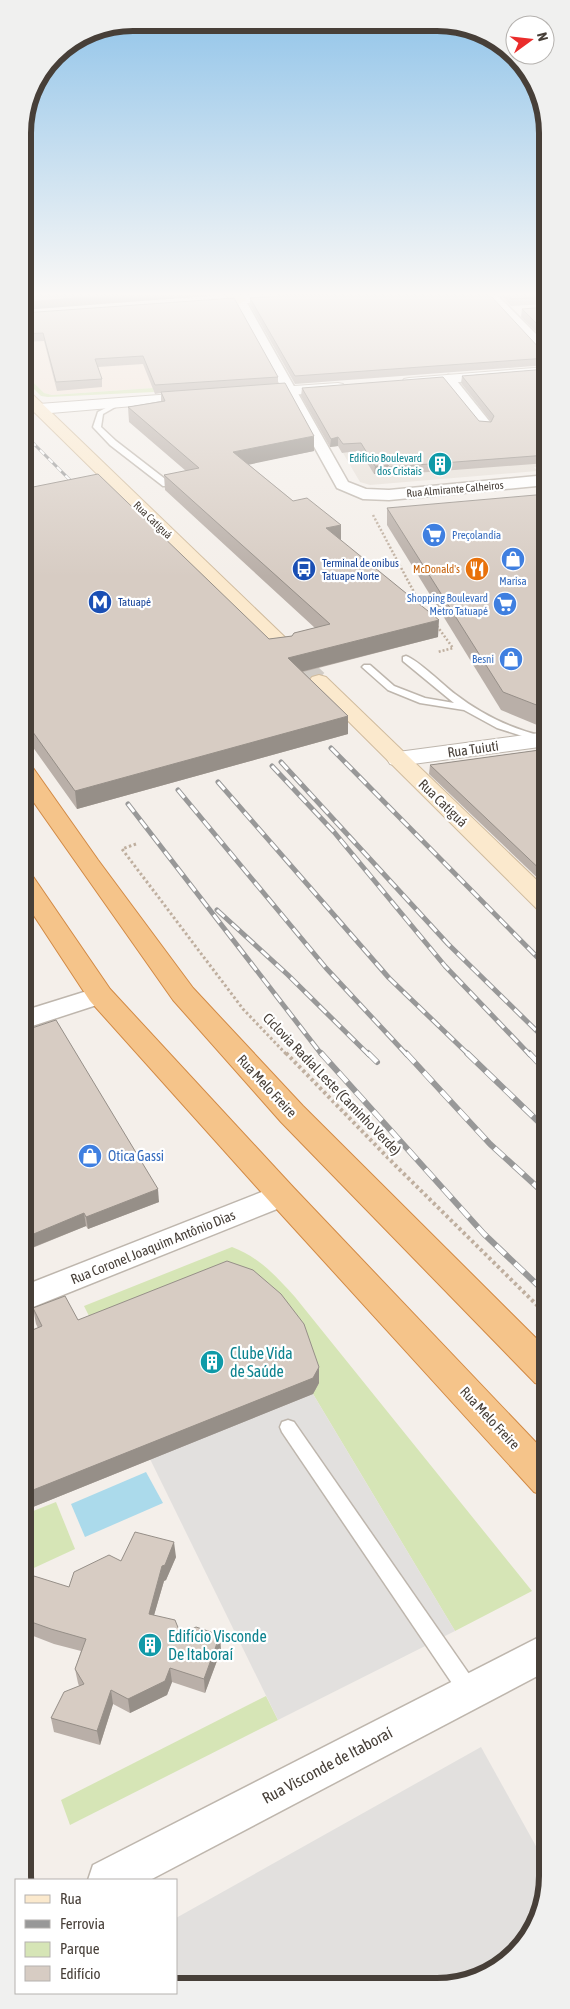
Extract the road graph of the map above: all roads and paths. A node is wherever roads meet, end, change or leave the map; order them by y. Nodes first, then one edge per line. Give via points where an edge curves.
1 (319, 389) edge
2 (456, 389) edge
3 (291, 391) junction
4 (235, 395) edge
5 (216, 396) edge
6 (31, 401) edge
7 (121, 402) junction
8 (39, 409) junction
9 (485, 426) edge
10 (145, 468) junction
11 (165, 473) edge
12 (539, 481) edge
13 (166, 484) edge
14 (363, 494) junction
15 (414, 594) dead end
16 (435, 623) edge
17 (284, 647) tunnel mouth
18 (438, 652) dead end
19 (406, 659) dead end
20 (367, 667) dead end
21 (319, 682) tunnel mouth
22 (464, 707) junction
23 (539, 738) edge
24 (539, 740) edge
25 (398, 759) junction
26 (31, 782) edge
27 (136, 844) dead end
28 (31, 892) edge
29 (539, 896) edge
30 (100, 995) junction
31 (31, 1017) edge
32 (282, 1195) junction
33 (31, 1296) edge
34 (539, 1307) edge
35 (539, 1364) edge
36 (288, 1427) dead end
37 (539, 1471) edge
38 (539, 1655) edge
39 (469, 1692) junction
40 (110, 1879) edge

1 - 3 street
2 - 9 street
3 - 4 street
3 - 14 street via 342,485
5 - 7 street
6 - 8 main road, Rua Catiguá
7 - 8 street
7 - 10 lane via 100,414 97,426 113,444
8 - 17 main road, Rua Catiguá
10 - 11 lane
10 - 13 lane
12 - 14 street, Rua Almirante Calheiros via 389,495
14 - 15 path
16 - 18 path via 453,648
19 - 22 lane
20 - 22 lane via 391,688 415,698
21 - 25 main road, Rua Catiguá
22 - 23 lane via 498,727
24 - 25 street, Rua Tuiuti
25 - 29 main road, Rua Catiguá
26 - 35 highway, Rua Melo Freire via 182,994 292,1114
27 - 34 path, Ciclovia Radial Leste (Caminho Verde) via 122,848 243,1009
28 - 30 highway, Rua Melo Freire
30 - 31 street
30 - 32 highway, Rua Melo Freire
32 - 33 street, Rua Coronel Joaquim Antônio Dias
32 - 37 highway, Rua Melo Freire
36 - 39 lane
38 - 39 street, Rua Visconde de Itaboraí
39 - 40 street, Rua Visconde de Itaboraí

